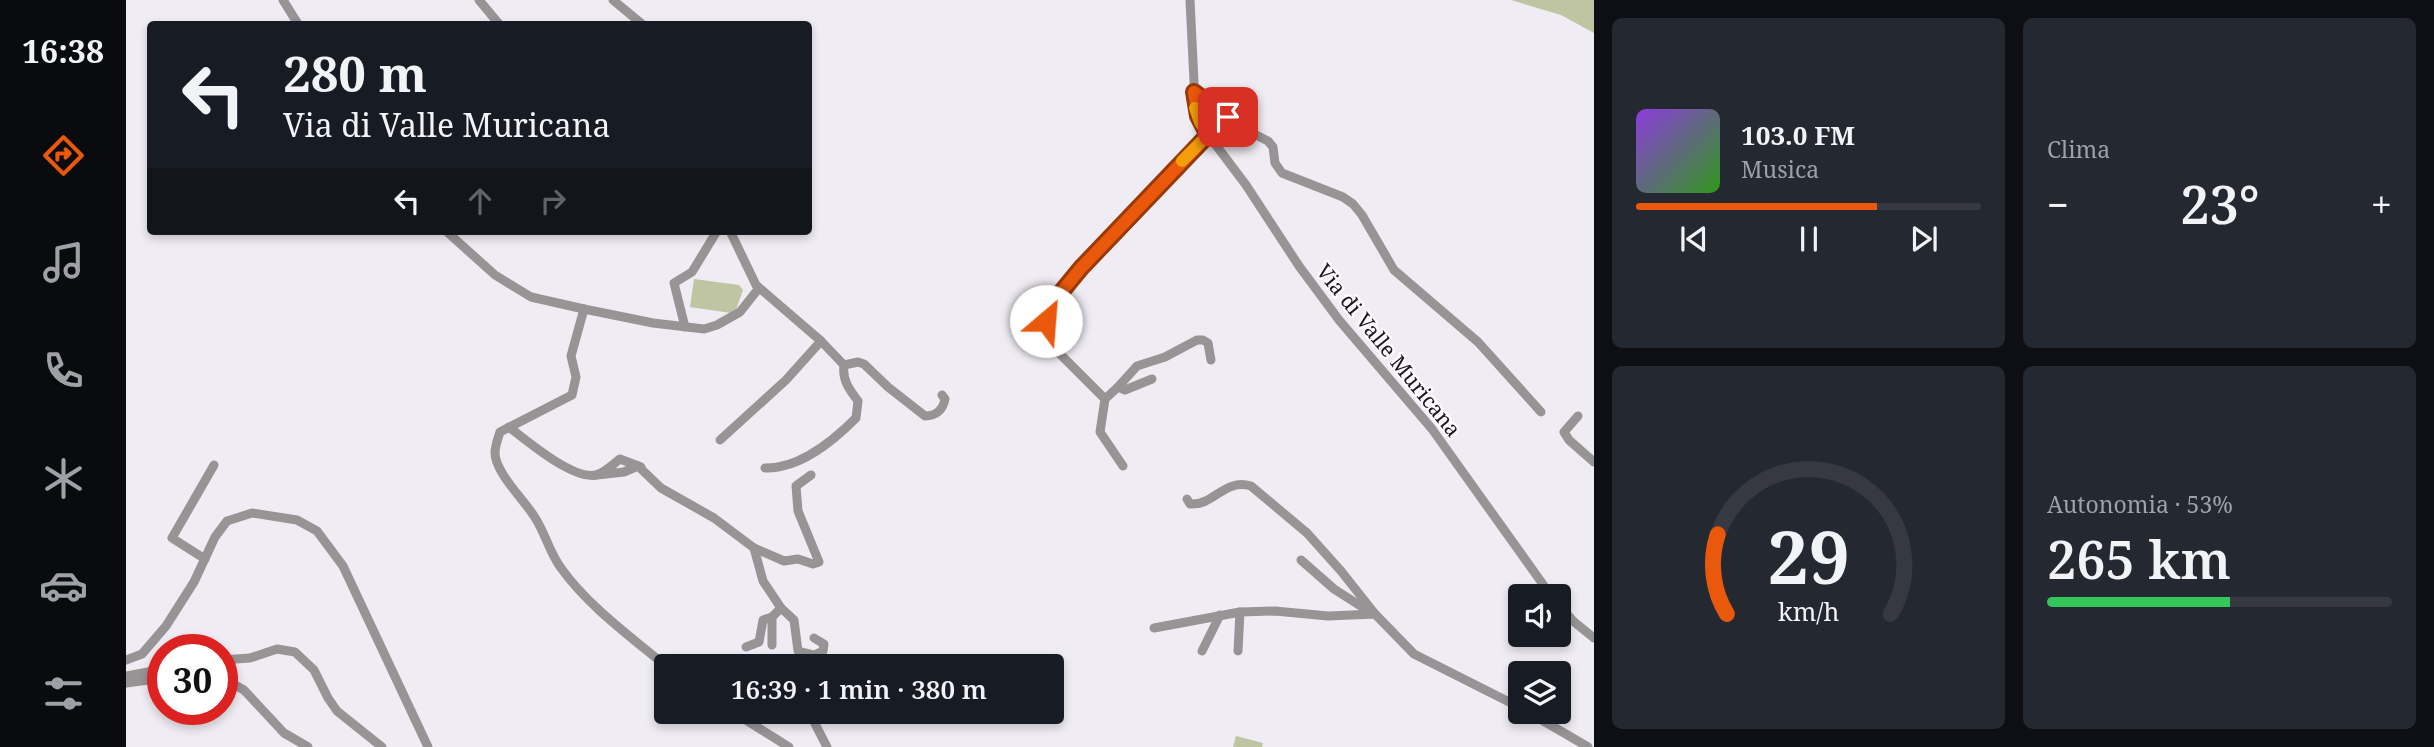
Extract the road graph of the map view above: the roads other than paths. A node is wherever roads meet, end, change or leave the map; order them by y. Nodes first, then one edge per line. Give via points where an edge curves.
1 (283, 0) edge
2 (479, 0) edge
3 (613, 0) edge
4 (1190, 0) edge
5 (296, 21) edge
6 (496, 21) edge
7 (638, 21) edge
8 (1194, 92) junction
9 (1208, 135) junction
10 (450, 235) edge
11 (715, 235) edge
12 (732, 235) edge
13 (759, 288) junction
14 (584, 309) junction
15 (685, 327) junction
16 (821, 341) junction
17 (1211, 360) dead end
18 (844, 365) junction
19 (1152, 379) dead end
20 (1118, 387) junction
21 (942, 395) dead end
22 (1105, 399) junction
23 (1541, 412) dead end
24 (1578, 416) dead end
25 (509, 427) junction
26 (720, 440) dead end
27 (1594, 462) edge
28 (214, 465) dead end
29 (638, 466) junction
30 (1123, 466) dead end
31 (765, 468) dead end
32 (648, 470) dead end
33 (811, 475) dead end
34 (1187, 499) dead end
35 (754, 548) junction
36 (205, 559) junction
37 (1301, 559) dead end
38 (1543, 584) edge
39 (781, 608) junction
40 (1240, 612) junction
41 (1375, 614) junction
42 (1220, 615) junction
43 (772, 617) junction
44 (1571, 619) edge
45 (1154, 628) dead end
46 (814, 638) dead end
47 (1594, 638) edge
48 (772, 645) dead end
49 (746, 647) dead end
50 (1202, 651) dead end
51 (1238, 652) dead end
52 (654, 656) edge
53 (238, 659) edge
54 (126, 660) edge
55 (126, 676) edge
56 (147, 676) edge
57 (147, 677) edge
58 (126, 684) edge
59 (238, 687) edge
60 (1508, 701) edge
61 (752, 724) edge
62 (815, 724) edge
63 (1549, 724) edge
64 (308, 747) edge
65 (383, 747) edge
66 (428, 747) edge
67 (789, 747) edge
68 (827, 747) edge
69 (1588, 747) edge

1 - 5 street
2 - 6 street
3 - 7 street
4 - 8 street, Via di Valle Muricana
8 - 9 street, Via di Valle Muricana via 1198,116
8 - 23 street via 1242,128 1268,141 1282,173 1355,206 1394,270 1478,342
9 - 22 street via 1086,262 1051,309 1046,325 1050,344
9 - 38 street, Via di Valle Muricana via 1345,328 1424,419
10 - 14 street via 495,275 531,297
11 - 15 street via 692,272 674,283
12 - 13 street
13 - 15 street via 740,312 718,325
13 - 16 street
14 - 15 street
14 - 25 street via 571,356 576,377 572,395
16 - 18 street
16 - 26 street
17 - 20 street via 1209,344 1197,340 1172,355 1138,366
18 - 21 street via 864,364 925,416 941,408
18 - 31 street via 844,379 858,401 856,418 801,460 777,469
19 - 20 street via 1125,390
20 - 22 street
22 - 30 street via 1100,432
24 - 27 street via 1564,432
25 - 29 street via 580,474 624,472
25 - 52 street via 500,432 494,454 510,486 541,525 558,565 575,586
28 - 36 street via 172,538
29 - 32 street
29 - 35 street via 661,488 714,517
33 - 35 street via 796,486 798,511 819,562 783,561
34 - 41 street via 1197,505 1229,486 1251,486 1307,533
35 - 39 street via 763,581
36 - 54 street via 162,631 142,654
36 - 66 street via 222,526 238,515 263,513 313,527 350,580
37 - 41 street via 1334,589
39 - 43 street
39 - 46 street via 794,620 798,651 814,655 823,651 824,644
40 - 41 street via 1333,617
40 - 42 street
40 - 51 street
41 - 60 street via 1414,654
42 - 45 street
42 - 50 street
43 - 48 street
43 - 49 street via 762,620 759,642
44 - 47 street
53 - 65 street via 277,649 295,652 314,670 335,709
55 - 56 street
57 - 58 street
59 - 64 street via 284,733
61 - 67 street
62 - 68 street
63 - 69 street

